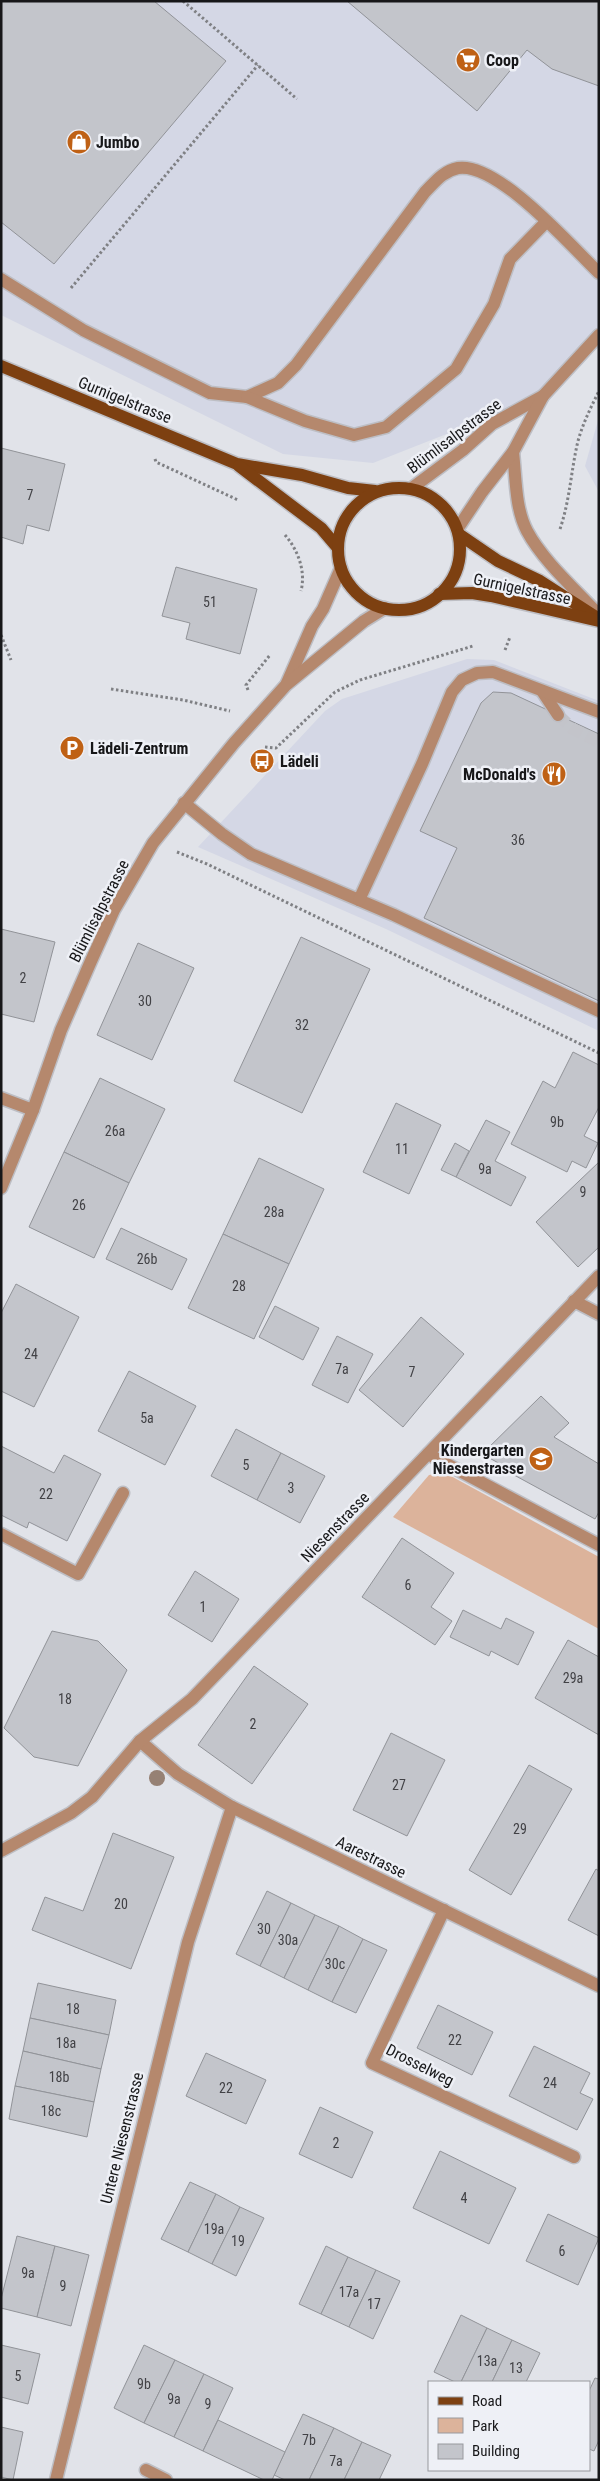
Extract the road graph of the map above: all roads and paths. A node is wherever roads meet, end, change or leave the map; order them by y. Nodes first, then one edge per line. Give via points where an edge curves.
1 (183, 1) edge
2 (258, 65) junction
3 (297, 99) dead end
4 (546, 222) junction
5 (599, 273) edge
6 (1, 279) edge
7 (71, 288) dead end
8 (599, 336) edge
9 (1, 366) edge
10 (599, 391) edge
11 (543, 396) junction
12 (247, 397) junction
13 (144, 424) junction
14 (513, 452) junction
15 (237, 464) junction
16 (412, 488) junction
17 (375, 491) junction
18 (241, 501) dead end
19 (560, 529) dead end
20 (459, 531) junction
21 (283, 533) dead end
22 (338, 548) junction
23 (341, 568) junction
24 (439, 594) junction
25 (300, 595) dead end
26 (385, 608) junction
27 (599, 618) edge
28 (1, 635) edge
29 (510, 637) dead end
30 (477, 646) dead end
31 (275, 648) dead end
32 (498, 650) dead end
33 (504, 651) junction
34 (512, 654) dead end
35 (11, 660) dead end
36 (286, 685) junction
37 (111, 689) dead end
38 (542, 691) junction
39 (599, 712) edge
40 (558, 715) tunnel mouth
41 (258, 717) junction
42 (234, 743) junction
43 (184, 803) junction
44 (153, 843) junction
45 (360, 900) junction
46 (599, 1011) edge
47 (599, 1053) edge
48 (1, 1098) edge
49 (33, 1110) junction
50 (1, 1188) edge
51 (599, 1276) edge
52 (574, 1302) junction
53 (599, 1314) edge
54 (428, 1454) junction
55 (123, 1493) dead end
56 (1, 1534) edge
57 (599, 1545) edge
58 (140, 1741) junction
59 (232, 1807) junction
60 (1, 1851) edge
61 (444, 1910) junction
62 (599, 1986) edge
63 (574, 2157) dead end
64 (146, 2470) dead end
65 (56, 2480) edge
66 (166, 2480) edge

1 - 2 path
2 - 3 path
2 - 7 path
4 - 5 street
4 - 12 street via 510,260 494,304 456,369 386,427 354,435 305,421
4 - 12 street via 501,182 481,171 459,168 441,175 296,365 278,383
6 - 12 street via 83,330 210,393
8 - 11 street, Blümlisalpstrasse
9 - 13 main road, Gurnigelstrasse
10 - 19 path via 578,441
11 - 14 street, Blümlisalpstrasse
11 - 16 street, Blümlisalpstrasse via 492,424
13 - 15 main road, Gurnigelstrasse
13 - 18 path via 156,462
14 - 20 street, Blümlisalpstrasse via 482,492
14 - 27 street via 520,510 527,530
15 - 17 main road, Gurnigelstrasse
15 - 22 main road, Gurnigelstrasse via 321,528
16 - 17 main road
16 - 20 main road via 442,506
17 - 22 main road via 355,506 344,520
20 - 24 main road via 461,553 458,566
20 - 27 main road, Gurnigelstrasse via 498,561 540,581
21 - 25 path via 298,554 302,571
22 - 23 main road
23 - 26 main road via 357,594 368,603
23 - 36 street, Blümlisalpstrasse
24 - 26 main road via 418,607
24 - 27 main road, Gurnigelstrasse via 491,596
26 - 36 street, Blümlisalpstrasse via 364,621
28 - 35 path
29 - 33 path
30 - 42 path via 454,650 360,680 335,692 276,748
31 - 41 path via 246,686
32 - 33 path
33 - 34 path
36 - 41 street, Blümlisalpstrasse
37 - 41 path via 183,700
38 - 39 street
38 - 40 street
38 - 45 street via 493,672 477,673 462,680 452,692
41 - 42 street, Blümlisalpstrasse
42 - 43 street, Blümlisalpstrasse
43 - 44 street, Blümlisalpstrasse
43 - 45 street via 251,854
44 - 47 path via 208,864
44 - 49 street, Blümlisalpstrasse via 114,910 61,1030
45 - 46 street
48 - 49 street
49 - 50 street, Blümlisalpstrasse
51 - 52 street, Niesenstrasse
52 - 53 street
52 - 54 street, Niesenstrasse
54 - 57 street
54 - 58 street, Niesenstrasse via 192,1699
55 - 56 street via 78,1574
58 - 59 street, Aarestrasse via 178,1774
58 - 60 street, Niesenstrasse via 92,1796 71,1813
59 - 61 street, Aarestrasse
59 - 65 street, Untere Niesenstrasse via 188,1942
61 - 62 street, Aarestrasse
61 - 63 street, Drosselweg via 372,2063
64 - 66 street

